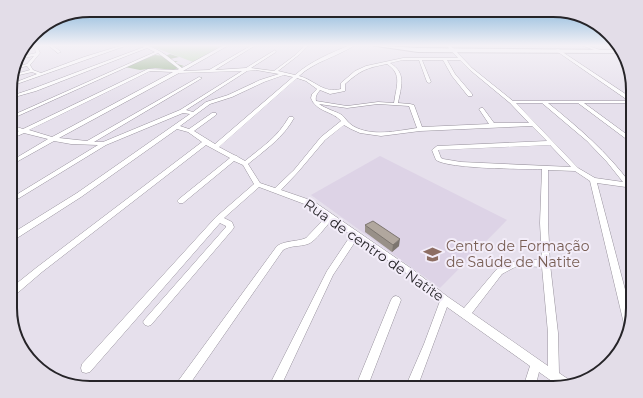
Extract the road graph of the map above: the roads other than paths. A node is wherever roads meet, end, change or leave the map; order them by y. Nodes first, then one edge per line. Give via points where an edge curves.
1 (30, 64) edge
2 (71, 64) edge
3 (100, 64) edge
4 (132, 64) edge
5 (172, 64) edge
6 (191, 64) edge
7 (223, 64) edge
8 (254, 64) edge
9 (286, 64) edge
10 (315, 64) edge
11 (385, 64) edge
12 (389, 64) edge
13 (422, 64) edge
14 (447, 64) edge
15 (467, 64) edge
16 (577, 64) edge
17 (28, 66) junction
18 (21, 67) edge
19 (179, 70) junction
20 (244, 70) junction
21 (32, 71) junction
22 (210, 71) junction
23 (274, 72) junction
24 (18, 74) edge
25 (40, 74) junction
26 (284, 74) junction
27 (296, 76) junction
28 (200, 78) dead end
29 (18, 82) edge
30 (429, 82) dead end
31 (319, 89) junction
32 (17, 95) edge
33 (470, 95) dead end
34 (626, 96) edge
35 (626, 101) edge
36 (315, 102) junction
37 (512, 102) junction
38 (543, 102) junction
39 (579, 102) junction
40 (396, 103) junction
41 (481, 109) dead end
42 (182, 111) junction
43 (193, 113) junction
44 (214, 114) dead end
45 (17, 115) edge
46 (291, 118) dead end
47 (344, 122) junction
48 (534, 124) junction
49 (493, 125) junction
50 (176, 127) junction
51 (17, 128) edge
52 (420, 129) junction
53 (23, 130) junction
54 (190, 131) junction
55 (17, 134) edge
56 (626, 137) edge
57 (53, 139) junction
58 (206, 142) junction
59 (551, 142) junction
60 (87, 144) junction
61 (104, 144) junction
62 (215, 146) junction
63 (234, 157) junction
64 (17, 160) edge
65 (245, 164) junction
66 (545, 169) junction
67 (576, 170) junction
68 (593, 180) junction
69 (626, 180) edge
70 (258, 184) junction
71 (626, 184) edge
72 (276, 191) junction
73 (17, 197) edge
74 (181, 201) dead end
75 (330, 217) junction
76 (219, 220) junction
77 (17, 234) edge
78 (356, 234) junction
79 (546, 264) junction
80 (17, 288) edge
81 (396, 300) dead end
82 (445, 300) junction
83 (626, 312) edge
84 (465, 314) junction
85 (148, 322) dead end
86 (536, 364) junction
87 (86, 368) dead end
88 (554, 376) junction
89 (560, 380) edge
90 (185, 381) edge
91 (277, 381) edge
92 (364, 381) edge
93 (414, 381) edge
94 (531, 381) edge

1 - 17 street
2 - 25 street
3 - 32 street
4 - 45 street
5 - 19 street
6 - 19 street
7 - 22 street
8 - 20 street
9 - 23 street
10 - 27 street
11 - 31 street via 363,68 349,78 343,84 343,90 338,92
12 - 40 street via 395,67 400,78
13 - 30 street
14 - 33 street
15 - 37 street
16 - 34 street
17 - 18 street
17 - 21 street
19 - 22 street
19 - 53 street via 146,71
19 - 57 street
20 - 22 street
20 - 23 street
20 - 42 street
21 - 24 street
21 - 25 street
23 - 26 street
25 - 29 street
26 - 27 street
26 - 43 street via 212,101
27 - 31 street
27 - 62 street
28 - 60 street
31 - 36 street via 314,93
35 - 39 street
36 - 40 street via 347,107
36 - 47 street via 318,106 340,116
37 - 38 street
37 - 48 street
38 - 39 street
38 - 69 street via 584,134
39 - 56 street
40 - 52 street via 412,106
41 - 49 street
42 - 43 street
42 - 61 street
43 - 50 street
44 - 54 street
46 - 65 street via 277,137
47 - 52 street via 356,130 374,134
47 - 72 street via 321,140
48 - 49 street
48 - 59 street
49 - 52 street
50 - 54 street
50 - 77 street via 79,195
51 - 53 street
53 - 55 street
53 - 57 street
54 - 58 street
57 - 60 street
57 - 64 street
58 - 62 street
58 - 80 street
59 - 66 street via 435,148 438,159 444,162
59 - 67 street
60 - 61 street
61 - 73 street
62 - 63 street
63 - 65 street
63 - 74 street
65 - 70 street
66 - 67 street
66 - 79 street
67 - 68 street
68 - 71 street
68 - 83 street
70 - 72 street, Rua de centro de Natite
70 - 76 street
72 - 75 street, Rua de centro de Natite via 310,203
75 - 78 street, Rua de centro de Natite
75 - 90 street via 309,240 284,244 280,248
76 - 85 street via 230,227
76 - 87 street
78 - 82 street, Rua de centro de Natite
78 - 91 street via 330,273
79 - 84 street via 524,262 504,268
79 - 88 street via 553,333
81 - 92 street
82 - 84 street, Rua de centro de Natite
82 - 93 street
84 - 86 street, Rua de centro de Natite
86 - 88 street, Rua de centro de Natite
86 - 94 street
88 - 89 street, Rua de centro de Natite

